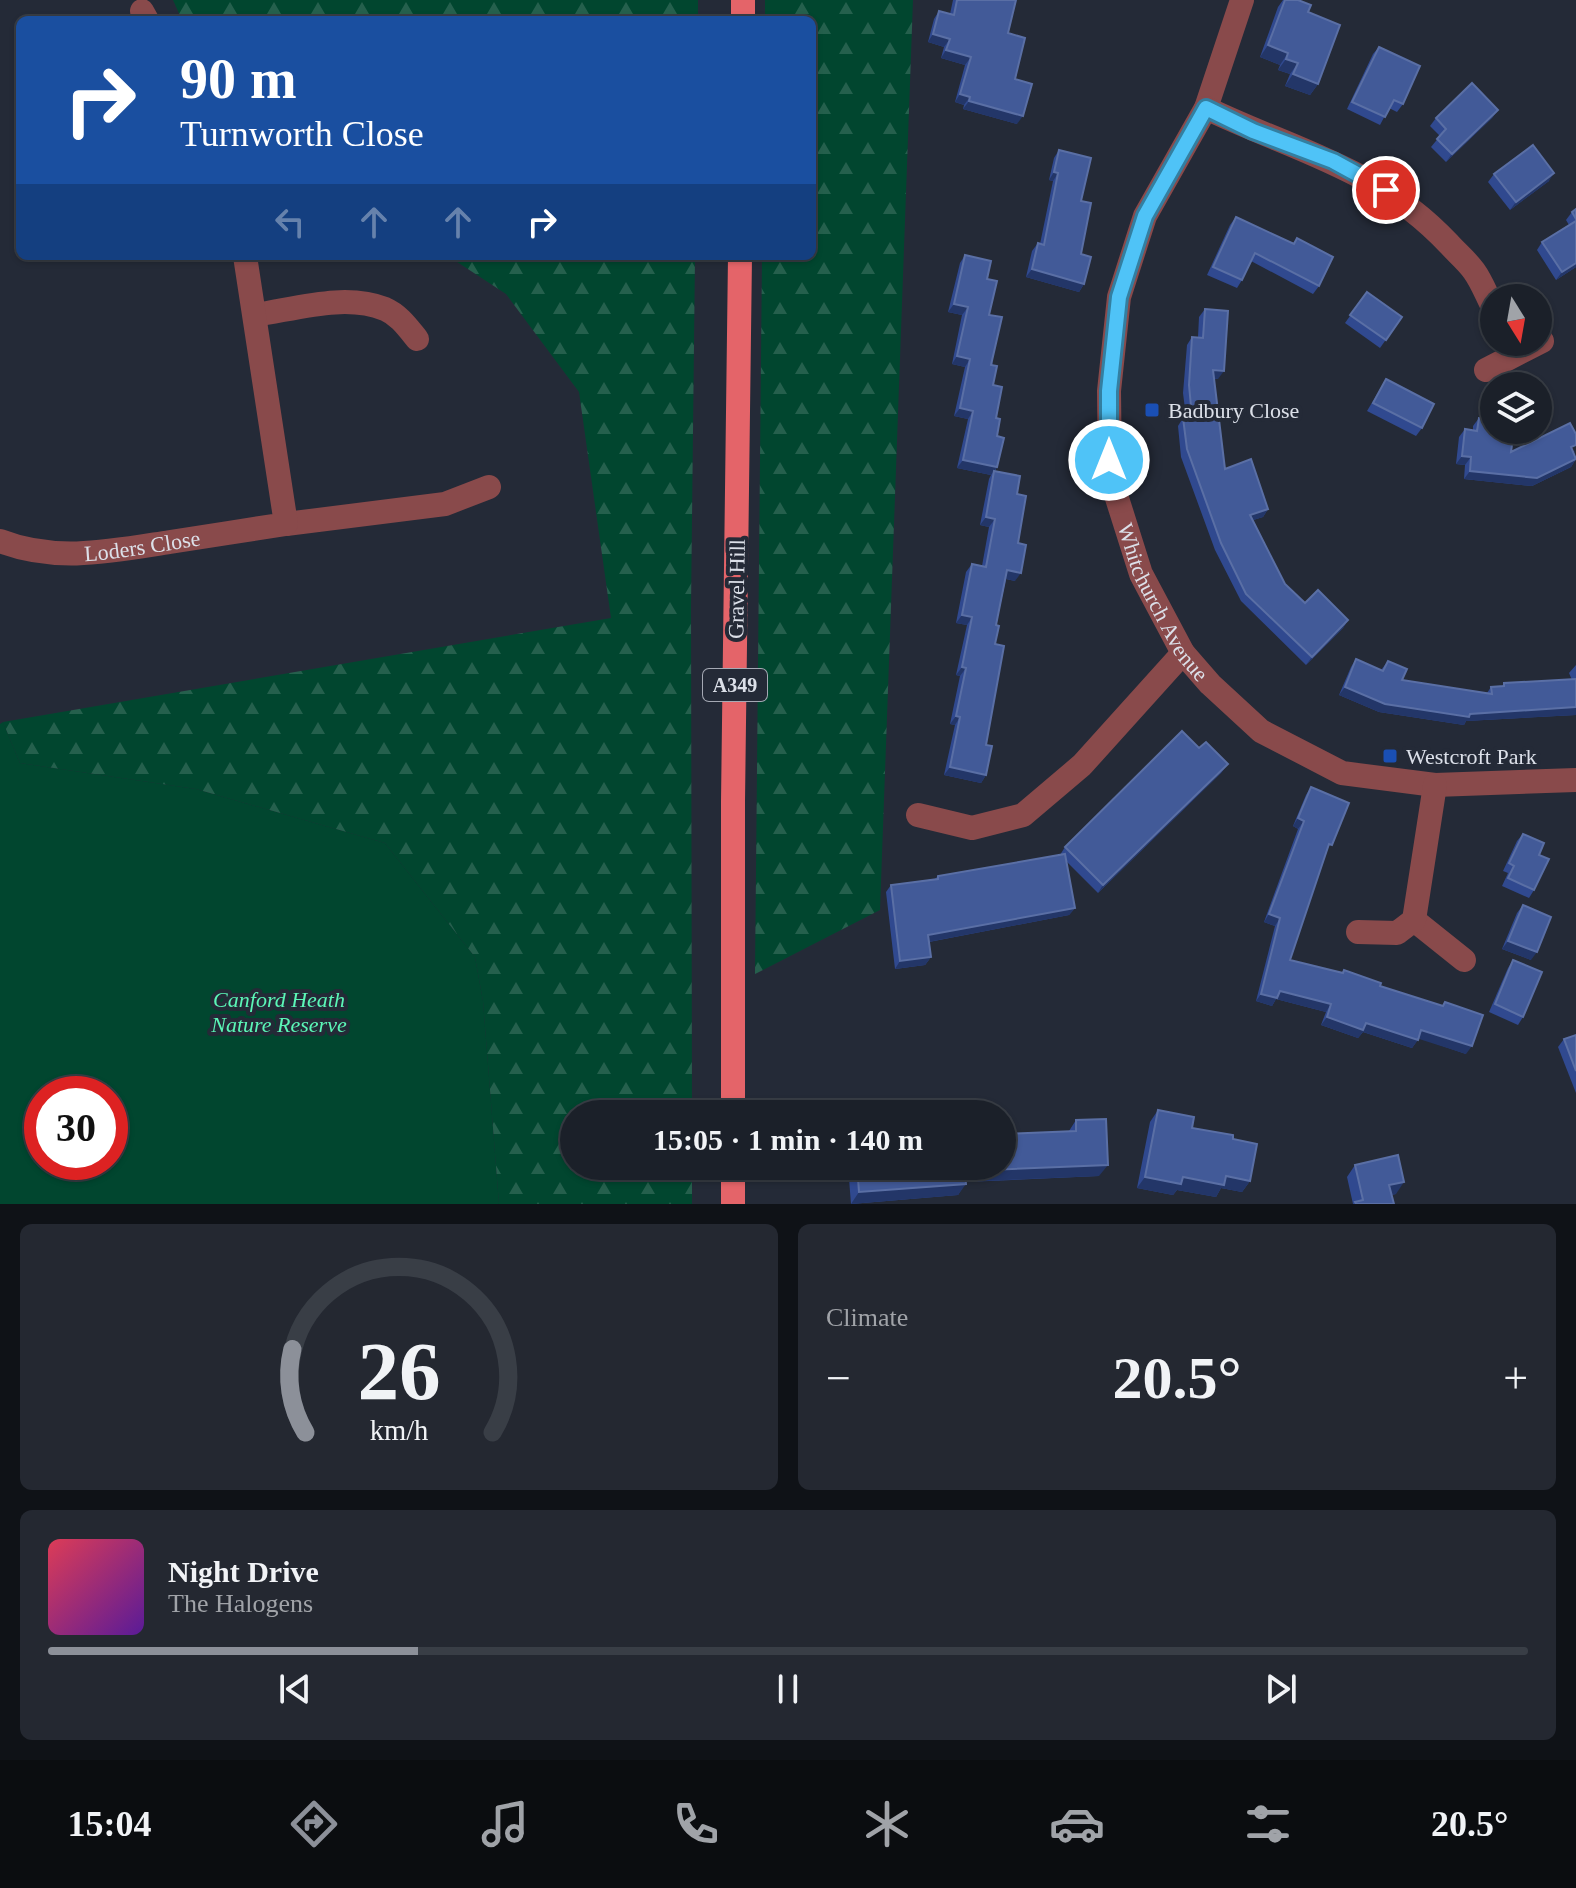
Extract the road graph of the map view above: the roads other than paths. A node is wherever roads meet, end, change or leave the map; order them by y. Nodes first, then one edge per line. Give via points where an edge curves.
1 (1242, 0) edge
2 (1206, 108) junction
3 (246, 260) edge
4 (740, 260) edge
5 (1481, 284) edge
6 (255, 315) junction
7 (417, 339) dead end
8 (1502, 356) edge
9 (1486, 370) dead end
10 (489, 487) dead end
11 (286, 524) junction
12 (0, 541) edge
13 (1183, 653) junction
14 (1576, 780) edge
15 (1435, 785) junction
16 (918, 815) dead end
17 (1414, 920) junction
18 (1358, 932) dead end
19 (1464, 960) dead end
20 (733, 1100) edge
21 (733, 1180) edge
22 (733, 1204) edge

1 - 2 street, Whitchurch Avenue
2 - 5 street via 1333,161 1386,190 1431,225
2 - 13 street, Whitchurch Avenue via 1145,216 1119,297 1109,391 1110,476 1141,574
3 - 6 street
4 - 20 main road, Gravel Hill / A349
6 - 7 street via 343,302 385,309
6 - 11 street
8 - 9 street
10 - 11 street, Loders Close via 445,504
11 - 12 street, Loders Close via 98,553 57,554
13 - 15 street, Whitchurch Avenue via 1261,731 1342,773
13 - 16 street via 1082,765 1023,815 972,828
14 - 15 street, Whitchurch Avenue
15 - 17 street
17 - 18 street via 1397,933
17 - 19 street
21 - 22 main road

